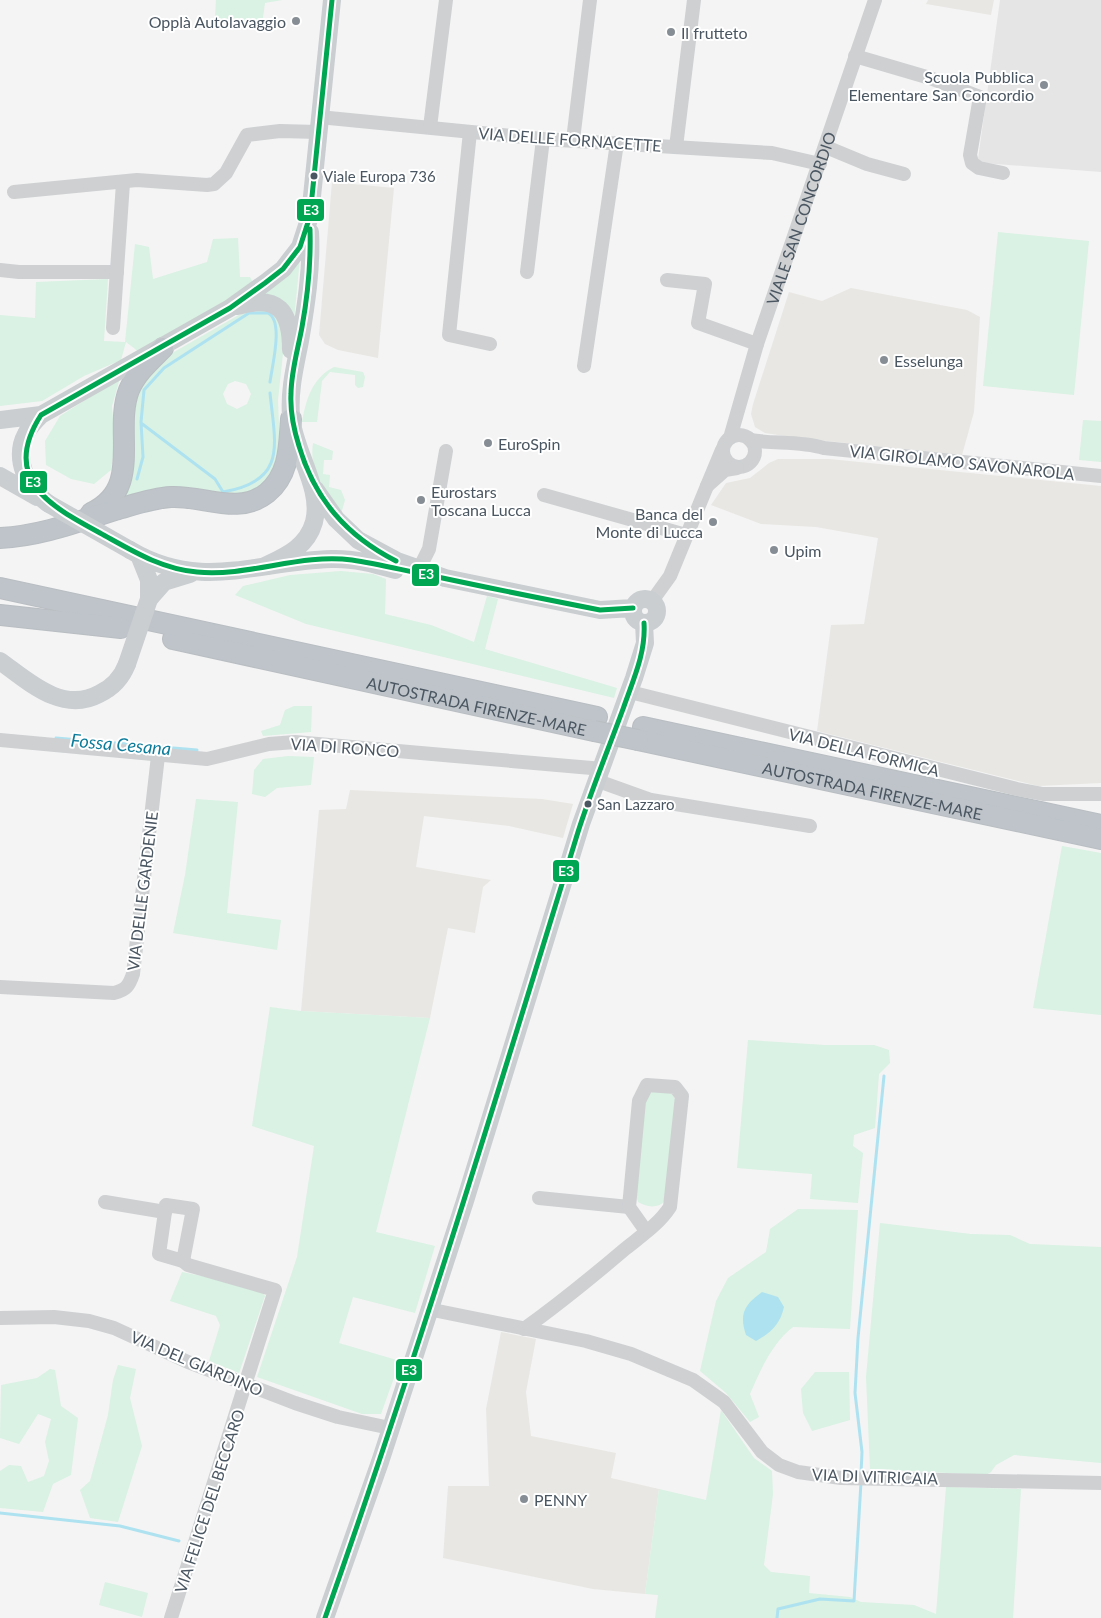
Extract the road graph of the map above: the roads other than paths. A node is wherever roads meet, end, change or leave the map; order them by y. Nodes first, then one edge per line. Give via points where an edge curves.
1 (332, 0) edge
2 (446, 0) edge
3 (590, 0) edge
4 (694, 0) edge
5 (875, 0) edge
6 (855, 56) junction
7 (318, 125) junction
8 (430, 127) junction
9 (470, 132) junction
10 (543, 139) junction
11 (573, 140) junction
12 (617, 143) junction
13 (676, 146) junction
14 (826, 147) junction
15 (820, 164) junction
16 (1002, 172) dead end
17 (904, 174) dead end
18 (124, 183) junction
19 (14, 192) dead end
20 (310, 216) junction
21 (0, 270) edge
22 (117, 272) junction
23 (527, 272) dead end
24 (667, 280) dead end
25 (230, 308) junction
26 (112, 328) dead end
27 (490, 344) dead end
28 (757, 344) junction
29 (162, 348) junction
30 (584, 366) dead end
31 (292, 380) junction
32 (41, 415) junction
33 (291, 419) junction
34 (0, 420) edge
35 (750, 440) junction
36 (726, 444) junction
37 (824, 448) junction
38 (446, 451) dead end
39 (754, 455) junction
40 (737, 468) junction
41 (0, 476) edge
42 (1101, 476) edge
43 (312, 485) junction
44 (707, 486) junction
45 (544, 495) dead end
46 (47, 503) junction
47 (59, 528) junction
48 (686, 535) junction
49 (0, 538) edge
50 (134, 552) junction
51 (265, 566) junction
52 (419, 568) junction
53 (195, 572) junction
54 (445, 578) junction
55 (0, 588) edge
56 (149, 598) junction
57 (652, 601) junction
58 (0, 602) edge
59 (633, 608) junction
60 (0, 615) edge
61 (644, 623) junction
62 (121, 628) junction
63 (0, 661) edge
64 (630, 692) junction
65 (595, 724) junction
66 (639, 733) junction
67 (0, 740) edge
68 (158, 756) junction
69 (601, 775) junction
70 (1101, 794) edge
71 (1101, 825) edge
72 (810, 826) dead end
73 (1101, 839) edge
74 (0, 987) edge
75 (539, 1198) dead end
76 (105, 1202) dead end
77 (629, 1207) junction
78 (165, 1212) junction
79 (646, 1231) junction
80 (183, 1261) junction
81 (428, 1309) junction
82 (0, 1318) edge
83 (524, 1329) junction
84 (246, 1384) junction
85 (390, 1428) junction
86 (1101, 1483) edge
87 (171, 1618) edge
88 (326, 1618) edge

1 - 7 main road
2 - 8 street
3 - 11 street
4 - 13 street
5 - 6 street, VIALE SAN CONCORDIO
6 - 14 street, VIALE SAN CONCORDIO
6 - 16 street via 980,97 970,155 972,163 979,168
7 - 8 street, VIA DELLE FORNACETTE
7 - 18 street, VIA DELLE FORNACETTE via 247,135 226,172 214,184 137,180
7 - 20 main road
8 - 9 street, VIA DELLE FORNACETTE
9 - 10 street, VIA DELLE FORNACETTE
9 - 27 street via 449,335
10 - 11 street, VIA DELLE FORNACETTE
10 - 23 street
11 - 12 street, VIA DELLE FORNACETTE
12 - 13 street, VIA DELLE FORNACETTE
12 - 30 street
13 - 15 street, VIA DELLE FORNACETTE via 772,153
14 - 15 street, VIALE SAN CONCORDIO
14 - 17 street via 867,164
15 - 28 street, VIALE SAN CONCORDIO
18 - 19 street
18 - 22 street
20 - 25 main road via 300,247 289,262
20 - 31 main road via 308,274
21 - 22 street
22 - 26 street
24 - 28 street via 705,284 698,324
25 - 29 main road
25 - 31 main road via 263,301 284,312 290,335
28 - 36 street, VIALE SAN CONCORDIO
29 - 32 main road
29 - 47 highway via 138,374 129,390 124,418 125,460 115,491 94,512
31 - 33 main road
32 - 34 main road
32 - 46 main road via 25,435 21,455 27,480
33 - 43 main road
33 - 47 highway via 284,472 274,487 257,499 230,504 187,497 162,498
35 - 36 street via 742,436
35 - 37 street, VIA GIROLAMO SAVONAROLA via 771,444 811,444
35 - 39 street
36 - 40 street via 727,462
36 - 44 street, VIALE SAN CONCORDIO
37 - 39 street, VIA GIROLAMO SAVONAROLA
37 - 42 street, VIA GIROLAMO SAVONAROLA
38 - 52 street via 429,549
39 - 40 street, VIALE SAN CONCORDIO via 748,464
40 - 44 street, VIALE SAN CONCORDIO via 725,470
41 - 46 main road
43 - 51 main road via 315,512 308,536 294,550
43 - 52 main road via 336,519 358,540 377,552
44 - 48 street, VIALE SAN CONCORDIO
45 - 48 street
46 - 50 main road, bridge
47 - 49 highway
48 - 57 street, VIALE SAN CONCORDIO via 670,576
50 - 53 main road via 165,567
50 - 56 main road via 149,580
51 - 53 main road via 228,572
51 - 54 main road via 351,560
52 - 54 main road
53 - 56 main road via 164,582
54 - 59 main road via 600,610
55 - 65 highway, AUTOSTRADA FIRENZE-MARE
56 - 63 main road, bridge via 127,664 119,678 107,690 89,699 72,701 46,693
57 - 59 main road via 640,599
57 - 61 main road, VIALE SAN CONCORDIO via 656,615 652,621
58 - 62 highway, AUTOSTRADA FIRENZE-MARE
59 - 61 main road via 636,620
60 - 62 highway
61 - 64 main road via 645,643
62 - 65 highway, AUTOSTRADA FIRENZE-MARE
64 - 69 main road
64 - 70 street, VIA DELLA FORMICA via 1017,789 1043,794
65 - 66 highway, AUTOSTRADA FIRENZE-MARE, bridge
66 - 71 highway, AUTOSTRADA FIRENZE-MARE
66 - 73 highway, AUTOSTRADA FIRENZE-MARE
67 - 68 street, VIA DI RONCO
68 - 69 street, VIA DI RONCO via 206,759 269,744 295,742
68 - 74 street, VIA DELLE GARDENIE via 130,984 125,990 114,993
69 - 72 street, VIA DI RONCO via 650,800
69 - 81 main road via 556,901 465,1201
75 - 77 street
76 - 78 street
77 - 79 street
77 - 79 street via 642,1094 647,1085 675,1087 682,1096 670,1207
78 - 80 street via 159,1254
78 - 80 street via 166,1205 193,1209
79 - 83 street
80 - 84 street via 275,1290
81 - 83 street, VIA DI VITRICAIA
81 - 85 main road
82 - 84 street, VIA DEL GIARDINO via 54,1317 89,1321 114,1328
83 - 86 street, VIA DI VITRICAIA via 586,1340 693,1380 724,1402 762,1452 779,1465 818,1476
84 - 85 street, VIA DEL GIARDINO via 338,1417
84 - 87 street, VIA FELICE DEL BECCARO
85 - 88 main road

